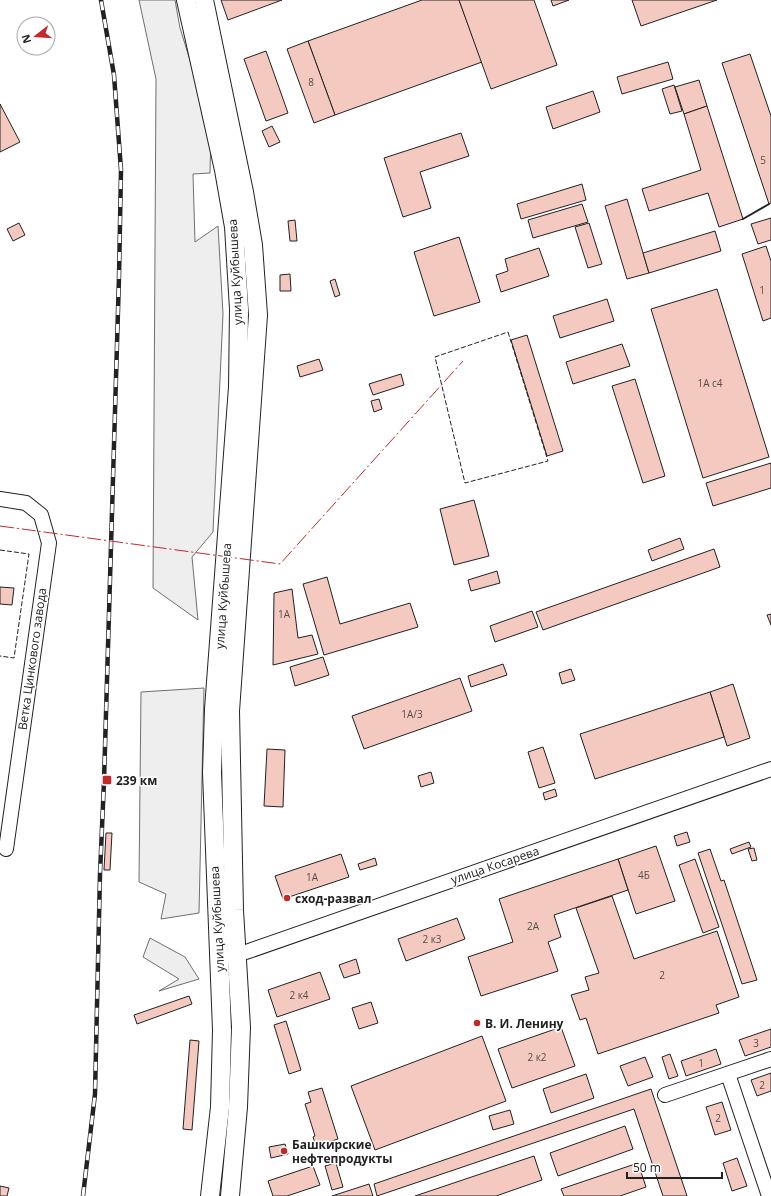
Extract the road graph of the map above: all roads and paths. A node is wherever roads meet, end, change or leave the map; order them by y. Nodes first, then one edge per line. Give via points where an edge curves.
1 (186, 0) edge
2 (204, 0) edge
3 (245, 388) junction
4 (0, 500) edge
5 (771, 769) edge
6 (6, 849) dead end
7 (227, 954) junction
8 (771, 1059) edge
9 (728, 1074) junction
10 (665, 1095) dead end
11 (766, 1168) edge
12 (210, 1196) edge
13 (230, 1196) edge
14 (769, 1196) edge

1 - 3 main road, улица Куйбышева via 234,226
2 - 3 main road, улица Куйбышева via 253,245 258,315
3 - 7 main road, улица Куйбышева via 215,701 212,773
4 - 6 street, Ветка Цинкового завода via 26,503 41,515 48,543
5 - 7 street, улица Косарева via 246,952
7 - 12 main road, улица Куйбышева via 220,1107
7 - 13 main road, улица Куйбышева via 241,1027 238,1107
8 - 9 street
9 - 10 street
9 - 11 street
11 - 14 street

